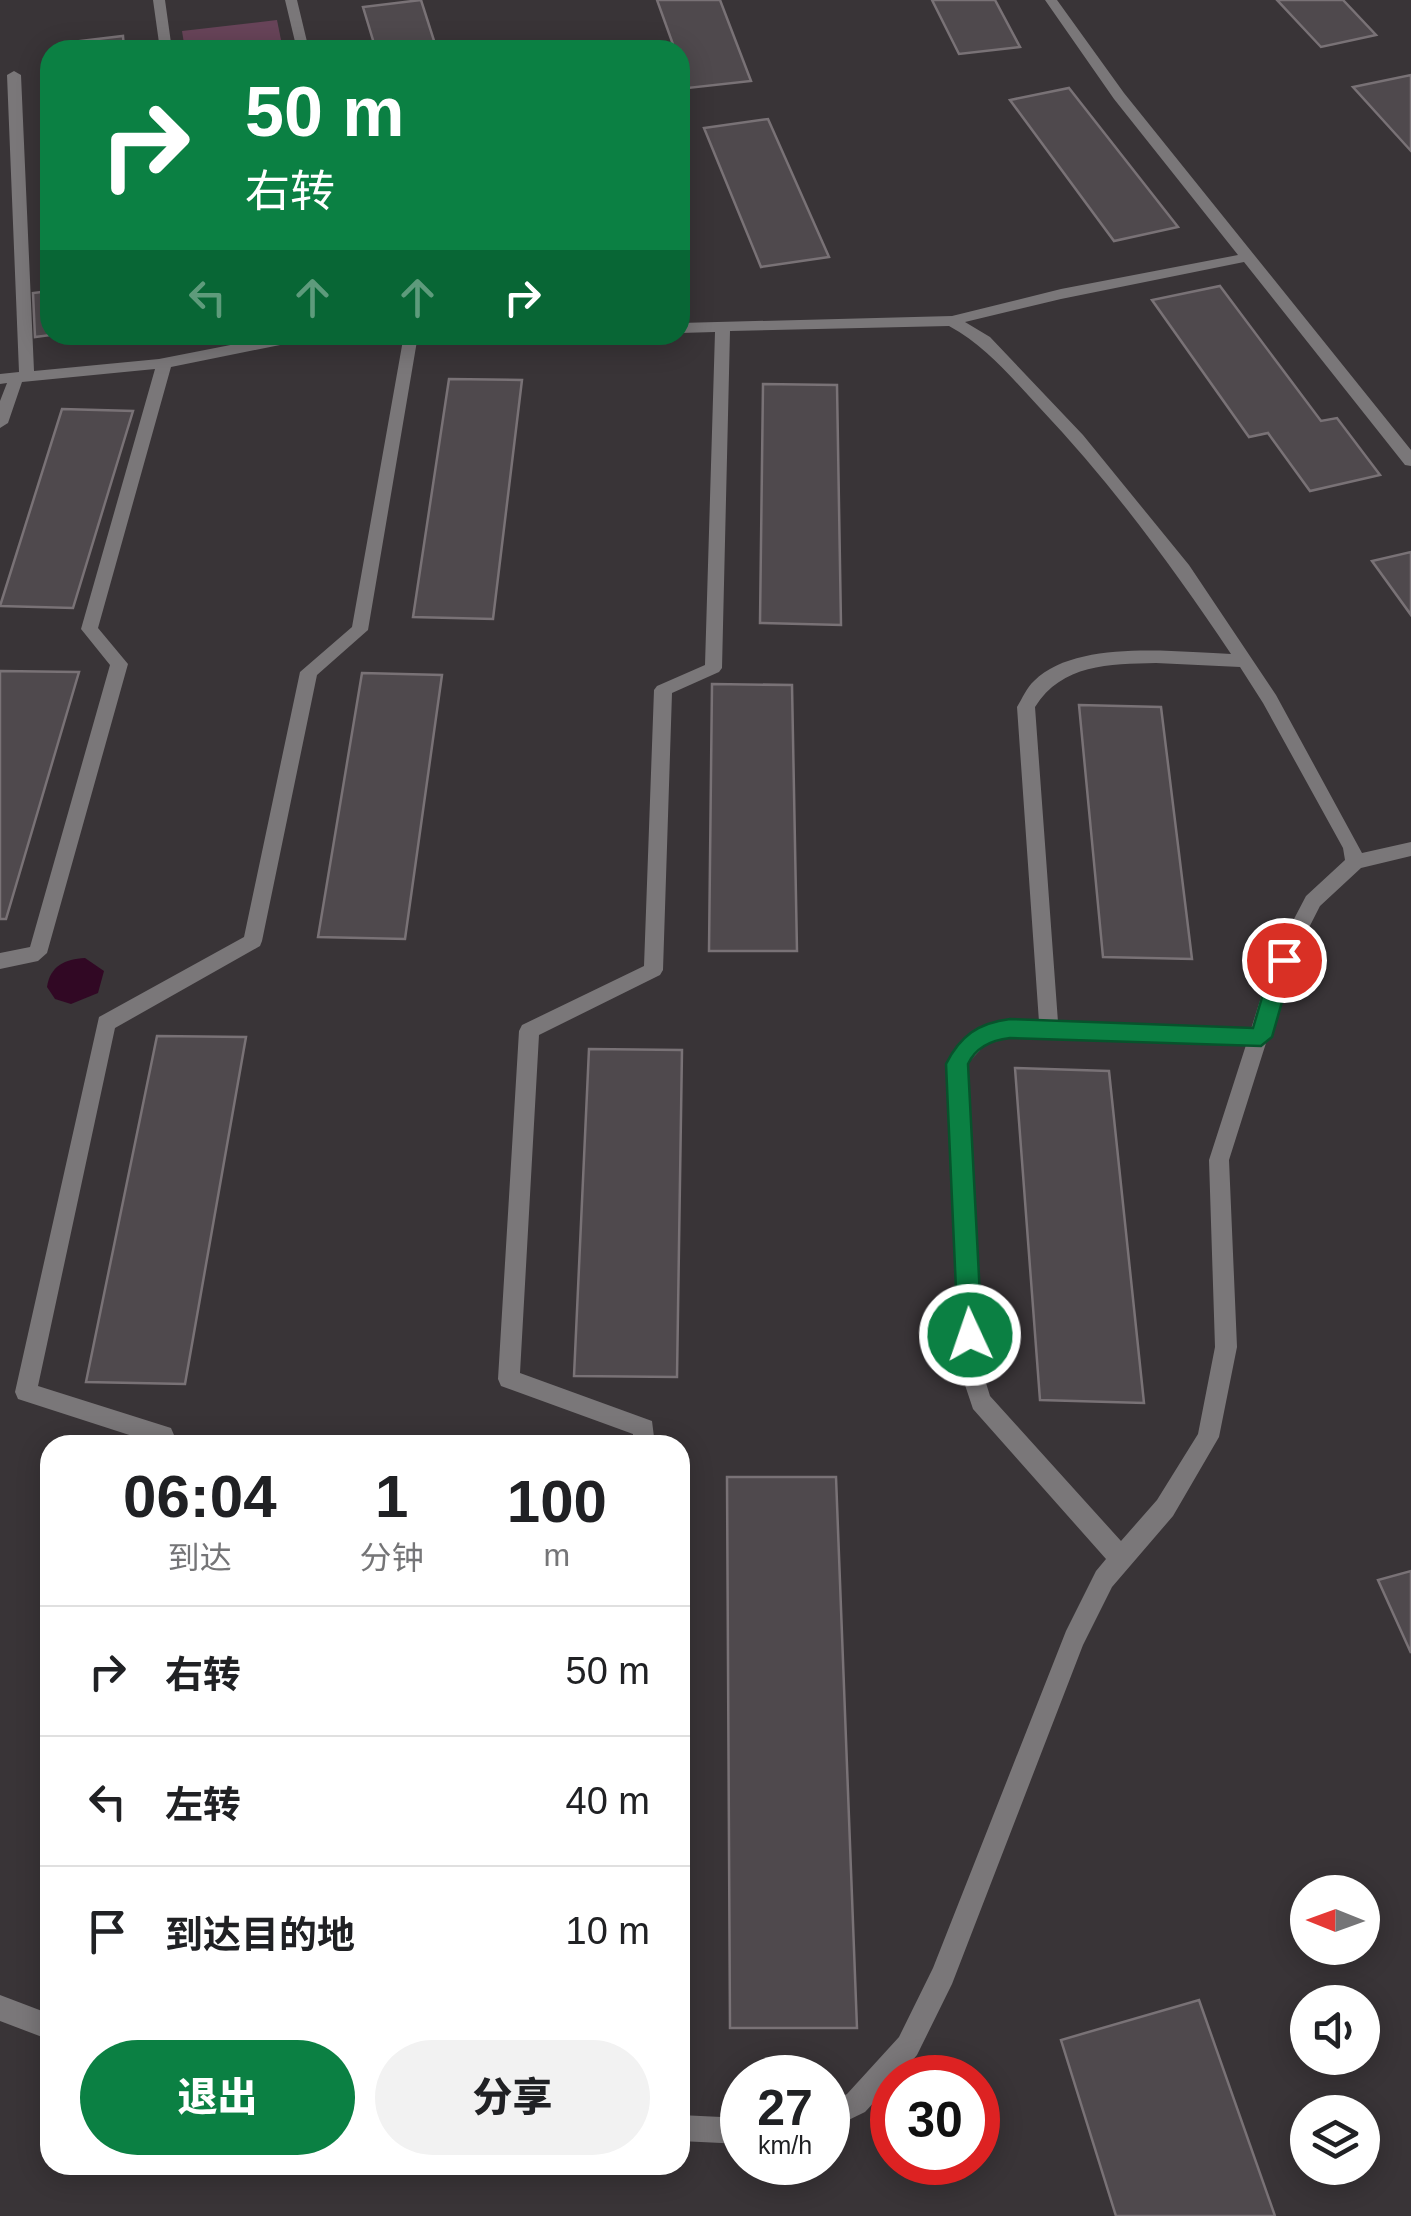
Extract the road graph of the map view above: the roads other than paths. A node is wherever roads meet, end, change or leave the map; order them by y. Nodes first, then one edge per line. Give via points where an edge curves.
1 (159, 0) edge
2 (292, 0) edge
3 (1050, 0) edge
4 (165, 40) edge
5 (300, 40) edge
6 (14, 75) dead end
7 (1249, 257) junction
8 (952, 321) junction
9 (690, 328) edge
10 (723, 328) junction
11 (242, 345) edge
12 (254, 345) edge
13 (408, 345) edge
14 (239, 348) junction
15 (165, 362) junction
16 (14, 378) edge
17 (0, 423) edge
18 (1411, 461) edge
19 (1245, 660) junction
20 (1411, 848) edge
21 (1355, 862) junction
22 (0, 961) edge
23 (1049, 1030) junction
24 (1261, 1037) junction
25 (162, 1435) edge
26 (644, 1435) edge
27 (1122, 1558) junction
28 (0, 2008) edge
29 (40, 2023) edge
30 (850, 2107) edge
31 (690, 2128) edge
32 (720, 2129) edge

1 - 4 street
2 - 5 street
3 - 7 street via 1118,96
6 - 16 street
7 - 8 street
7 - 18 street
8 - 10 street
8 - 19 street via 985,340 1078,440 1183,569
9 - 10 street
10 - 26 street via 713,668 663,690 653,970 529,1032 509,1379 644,1428
11 - 14 street
12 - 14 street
13 - 25 street via 360,630 309,672 253,941 106,1023 26,1392
14 - 15 street
15 - 16 street
15 - 22 street via 89,628 119,664 38,954
16 - 17 street
19 - 21 street
19 - 23 street via 1102,658 1059,672 1031,693 1026,707
20 - 21 street
21 - 24 street via 1313,900 1284,960
23 - 24 street
23 - 27 street via 994,1030 966,1046 957,1064 972,1373 981,1402
24 - 27 street via 1219,1160 1226,1347 1208,1437 1165,1508
27 - 30 street via 1074,1639 943,1975 908,2046
28 - 29 street
31 - 32 street

